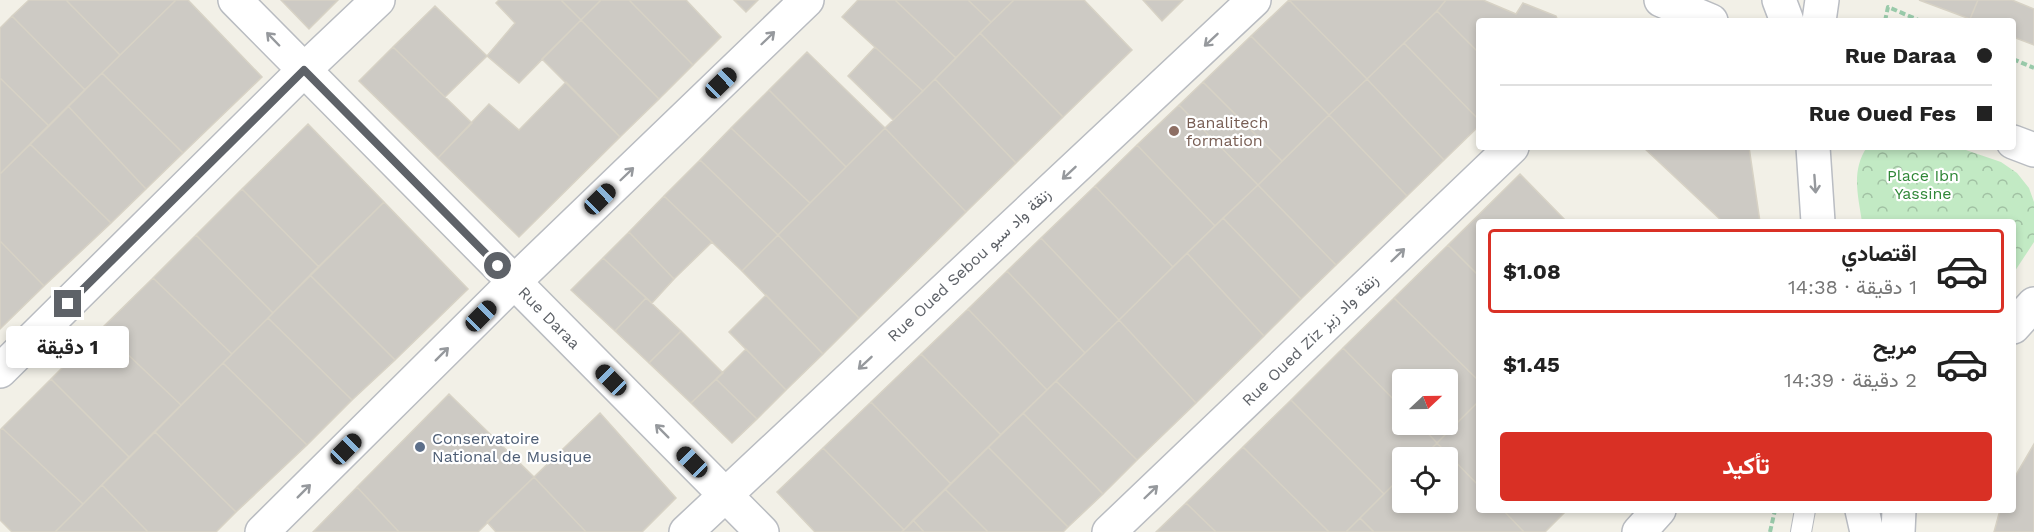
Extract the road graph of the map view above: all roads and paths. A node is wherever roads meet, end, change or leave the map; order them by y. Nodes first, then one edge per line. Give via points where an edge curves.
1 (235, 0) edge
2 (378, 0) edge
3 (807, 0) edge
4 (1254, 0) edge
5 (1662, 0) edge
6 (1779, 0) edge
7 (1822, 0) edge
8 (1646, 18) edge
9 (1704, 18) edge
10 (1786, 18) edge
11 (1819, 18) edge
12 (1886, 18) edge
13 (1915, 18) edge
14 (2016, 60) edge
15 (2034, 68) edge
16 (304, 70) junction
17 (2016, 143) edge
18 (1509, 150) edge
19 (1813, 150) edge
20 (2034, 150) edge
21 (1818, 219) edge
22 (514, 282) junction
23 (2034, 304) edge
24 (2016, 324) edge
25 (0, 371) edge
26 (724, 494) junction
27 (1774, 513) edge
28 (1805, 513) edge
29 (1863, 513) edge
30 (1899, 513) edge
31 (262, 532) edge
32 (686, 532) edge
33 (762, 532) edge
34 (1109, 532) edge
35 (1770, 532) edge
36 (1801, 532) edge
37 (1867, 532) edge
38 (1898, 532) edge

16 -> 1 street, Rue Daraa
2 - 16 street
22 -> 3 street
4 -> 26 street, Rue Oued Sebou زنقة واد سبو
5 - 8 street
5 - 9 street
6 - 10 street
7 - 11 street
12 - 13 path via 1888,7
14 - 15 path
16 - 22 street, Rue Daraa
16 - 25 street
17 - 20 street
34 -> 18 street, Rue Oued Ziz زنقة واد زيز
19 -> 21 street
26 -> 22 street, Rue Daraa
31 -> 22 street
23 - 24 street
26 - 32 street, Rue Oued Sebou زنقة واد سبو
26 - 33 street, Rue Daraa
27 - 35 path
28 - 36 lane
29 - 37 street
30 - 38 street

